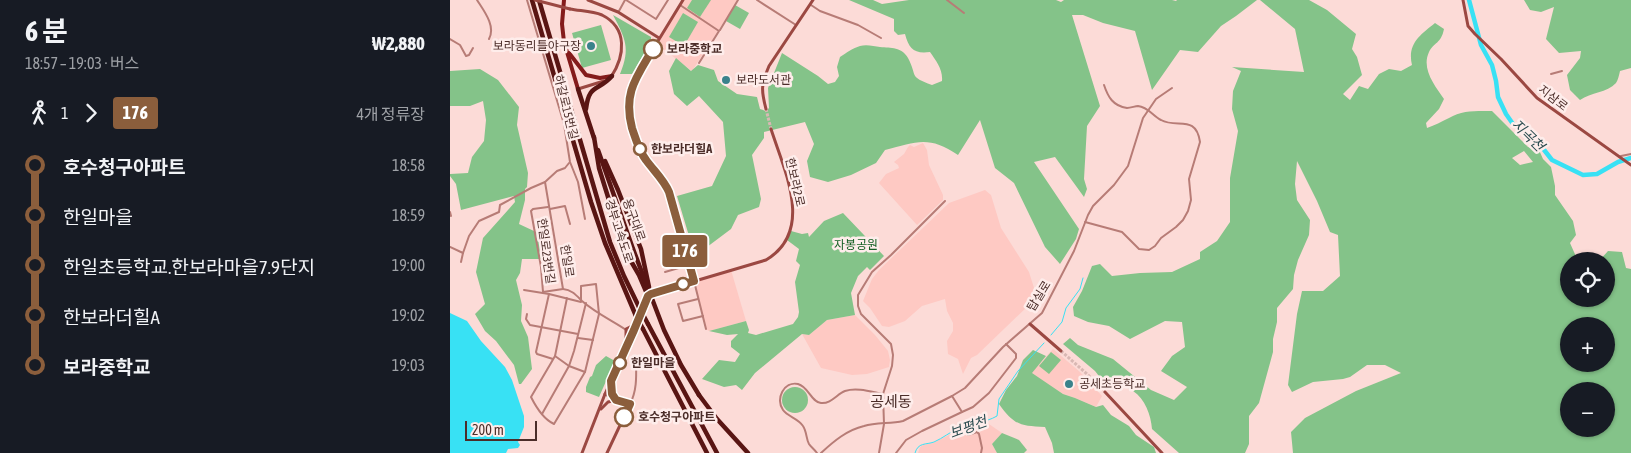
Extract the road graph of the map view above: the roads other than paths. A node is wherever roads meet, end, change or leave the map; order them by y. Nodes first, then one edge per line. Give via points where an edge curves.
1 (477, 0) edge
2 (527, 0) edge
3 (533, 0) edge
4 (539, 0) edge
5 (564, 0) edge
6 (588, 0) edge
7 (626, 0) edge
8 (668, 0) edge
9 (683, 0) edge
10 (738, 0) edge
11 (757, 0) edge
12 (813, 0) edge
13 (947, 0) edge
14 (1462, 0) edge
15 (810, 4) junction
16 (680, 5) junction
17 (618, 12) junction
18 (964, 13) dead end
19 (796, 25) junction
20 (719, 30) junction
21 (450, 38) edge
22 (659, 38) junction
23 (880, 38) dead end
24 (489, 39) dead end
25 (473, 48) dead end
26 (566, 48) junction
27 (699, 63) dead end
28 (1562, 71) dead end
29 (1551, 74) dead end
30 (612, 76) junction
31 (1104, 85) dead end
32 (1172, 88) dead end
33 (578, 89) junction
34 (766, 109) tunnel mouth
35 (1149, 110) junction
36 (586, 111) junction
37 (771, 129) tunnel mouth
38 (594, 137) junction
39 (1631, 154) edge
40 (1619, 157) junction
41 (570, 162) junction
42 (1630, 164) edge
43 (545, 182) junction
44 (945, 201) dead end
45 (550, 208) junction
46 (450, 212) edge
47 (450, 215) edge
48 (585, 219) dead end
49 (1085, 222) junction
50 (570, 224) dead end
51 (450, 247) edge
52 (684, 248) junction
53 (641, 249) junction
54 (463, 254) junction
55 (628, 256) junction
56 (461, 262) dead end
57 (689, 265) junction
58 (674, 270) junction
59 (665, 272) dead end
60 (694, 281) junction
61 (563, 289) junction
62 (524, 290) dead end
63 (543, 292) junction
64 (548, 294) junction
65 (649, 295) junction
66 (566, 298) junction
67 (698, 299) junction
68 (582, 300) junction
69 (586, 304) junction
70 (527, 314) dead end
71 (599, 314) junction
72 (703, 316) junction
73 (638, 322) junction
74 (1030, 324) junction
75 (541, 326) junction
76 (626, 329) junction
77 (706, 329) dead end
78 (560, 330) junction
79 (632, 334) junction
80 (578, 336) junction
81 (593, 340) junction
82 (1006, 344) junction
83 (626, 349) junction
84 (1061, 351) tunnel mouth
85 (555, 356) junction
86 (636, 356) dead end
87 (553, 359) junction
88 (570, 366) junction
89 (585, 372) junction
90 (611, 381) junction
91 (1105, 392) tunnel mouth
92 (605, 394) junction
93 (884, 394) junction
94 (952, 396) junction
95 (616, 400) junction
96 (630, 404) junction
97 (598, 411) junction
98 (962, 412) junction
99 (542, 414) junction
100 (884, 424) junction
101 (968, 435) dead end
102 (741, 446) junction
103 (582, 453) edge
104 (607, 453) edge
105 (707, 453) edge
106 (717, 453) edge
107 (748, 453) edge
108 (752, 453) edge
109 (817, 453) edge
110 (821, 453) edge
111 (880, 453) edge
112 (896, 453) edge
113 (981, 453) edge
114 (1162, 453) edge

1 - 24 street via 492,30
2 - 41 street, 하갈로15번길 via 564,124
3 - 30 street, bridge via 603,16 615,27 622,50
3 - 105 highway, 경부고속도로, bridge via 605,243 636,316
4 - 106 highway, 경부고속도로, bridge via 610,242 639,307
5 - 26 main road, 용구대로 via 562,24
6 - 17 street
7 - 8 street via 656,19
7 - 17 street
9 - 16 street
10 - 20 street
11 - 19 street
12 - 15 street
13 - 18 street
14 - 40 street, 지삼로 via 1468,26 1474,34 1537,98
15 - 19 street
15 - 23 street
16 - 20 street
16 - 22 street
17 - 22 street
19 - 34 street via 764,77 762,88
20 - 27 street
21 - 25 street via 460,45 466,56
22 - 52 street via 636,77 628,110 638,147 667,188
26 - 30 main road via 586,76
26 - 33 main road, 용구대로
28 - 29 street
30 - 33 street
30 - 36 highway via 589,94
31 - 35 street via 1109,98 1117,105
32 - 35 street, 탑실로 via 1156,99
33 - 36 highway, 용구대로
35 - 49 street, 탑실로 via 1140,126 1128,166 1093,206
35 - 49 street via 1161,120 1192,125 1199,135 1199,147 1189,179 1191,200 1183,220 1149,250 1139,249 1122,232
36 - 38 highway, 용구대로
37 - 60 street, 한보라2로 via 792,201 793,221 787,240 775,255 766,260
38 - 53 highway
38 - 55 highway via 599,168
38 - 102 highway, 용구대로, bridge via 664,330 699,394
39 - 40 street
40 - 42 street, 지삼로
41 - 43 street
41 - 48 street, 하갈로15번길 via 578,182
43 - 45 street, 한일로
43 - 54 street via 500,205 499,212 479,221
44 - 93 street via 872,272 858,295 861,314 891,344 892,366
45 - 50 street via 565,206
45 - 61 street, 한일로
45 - 63 street, 한일로23번길 via 531,211
46 - 47 street
49 - 74 street, 탑실로 via 1048,302
51 - 54 street
52 - 57 street
52 - 58 street via 669,252
53 - 55 highway via 639,256
53 - 65 highway
54 - 56 street
55 - 65 highway
57 - 58 street
57 - 60 street
58 - 59 street
60 - 65 street, 한보라2로
60 - 67 street
61 - 63 street, 한일로23번길
61 - 68 street, 한일로 via 568,289
62 - 63 street
63 - 64 street
64 - 66 street
64 - 75 street
65 - 73 street
66 - 68 street
66 - 78 street
67 - 72 street
67 - 72 street via 678,304 683,321
68 - 69 street, 한일로
68 - 71 street via 581,286 596,284
69 - 71 street, 한일로
69 - 80 street
70 - 75 street via 530,325
71 - 76 street, 한일로
71 - 81 street
72 - 77 street
73 - 76 street
73 - 79 street
74 - 82 street, 탑실로
74 - 84 street
75 - 78 street
75 - 87 street via 536,352
76 - 79 street, 한일로
76 - 83 street
78 - 80 street
78 - 85 street
79 - 83 street
80 - 81 street
80 - 88 street
81 - 89 street
82 - 94 street, 탑실로 via 972,382
82 - 98 street via 1016,358 981,401
83 - 90 street
85 - 87 street
85 - 88 street
86 - 96 street via 636,385
87 - 99 street via 531,397
88 - 89 street
88 - 99 street
89 - 99 street via 556,423 551,424
90 - 92 street
90 - 95 street
91 - 114 street
92 - 95 street
92 - 97 street
93 - 100 street
93 - 109 street via 856,390 820,403 801,385 784,389 781,408 803,425 809,443
94 - 98 street
94 - 100 street, 탑실로 via 902,421
95 - 96 street
95 - 97 street
96 - 104 street
97 - 103 street
98 - 112 street via 906,440
100 - 110 street, 탑실로 via 865,425 849,431
100 - 111 street
101 - 113 street via 978,432
102 - 107 highway, 용구대로
102 - 108 highway

